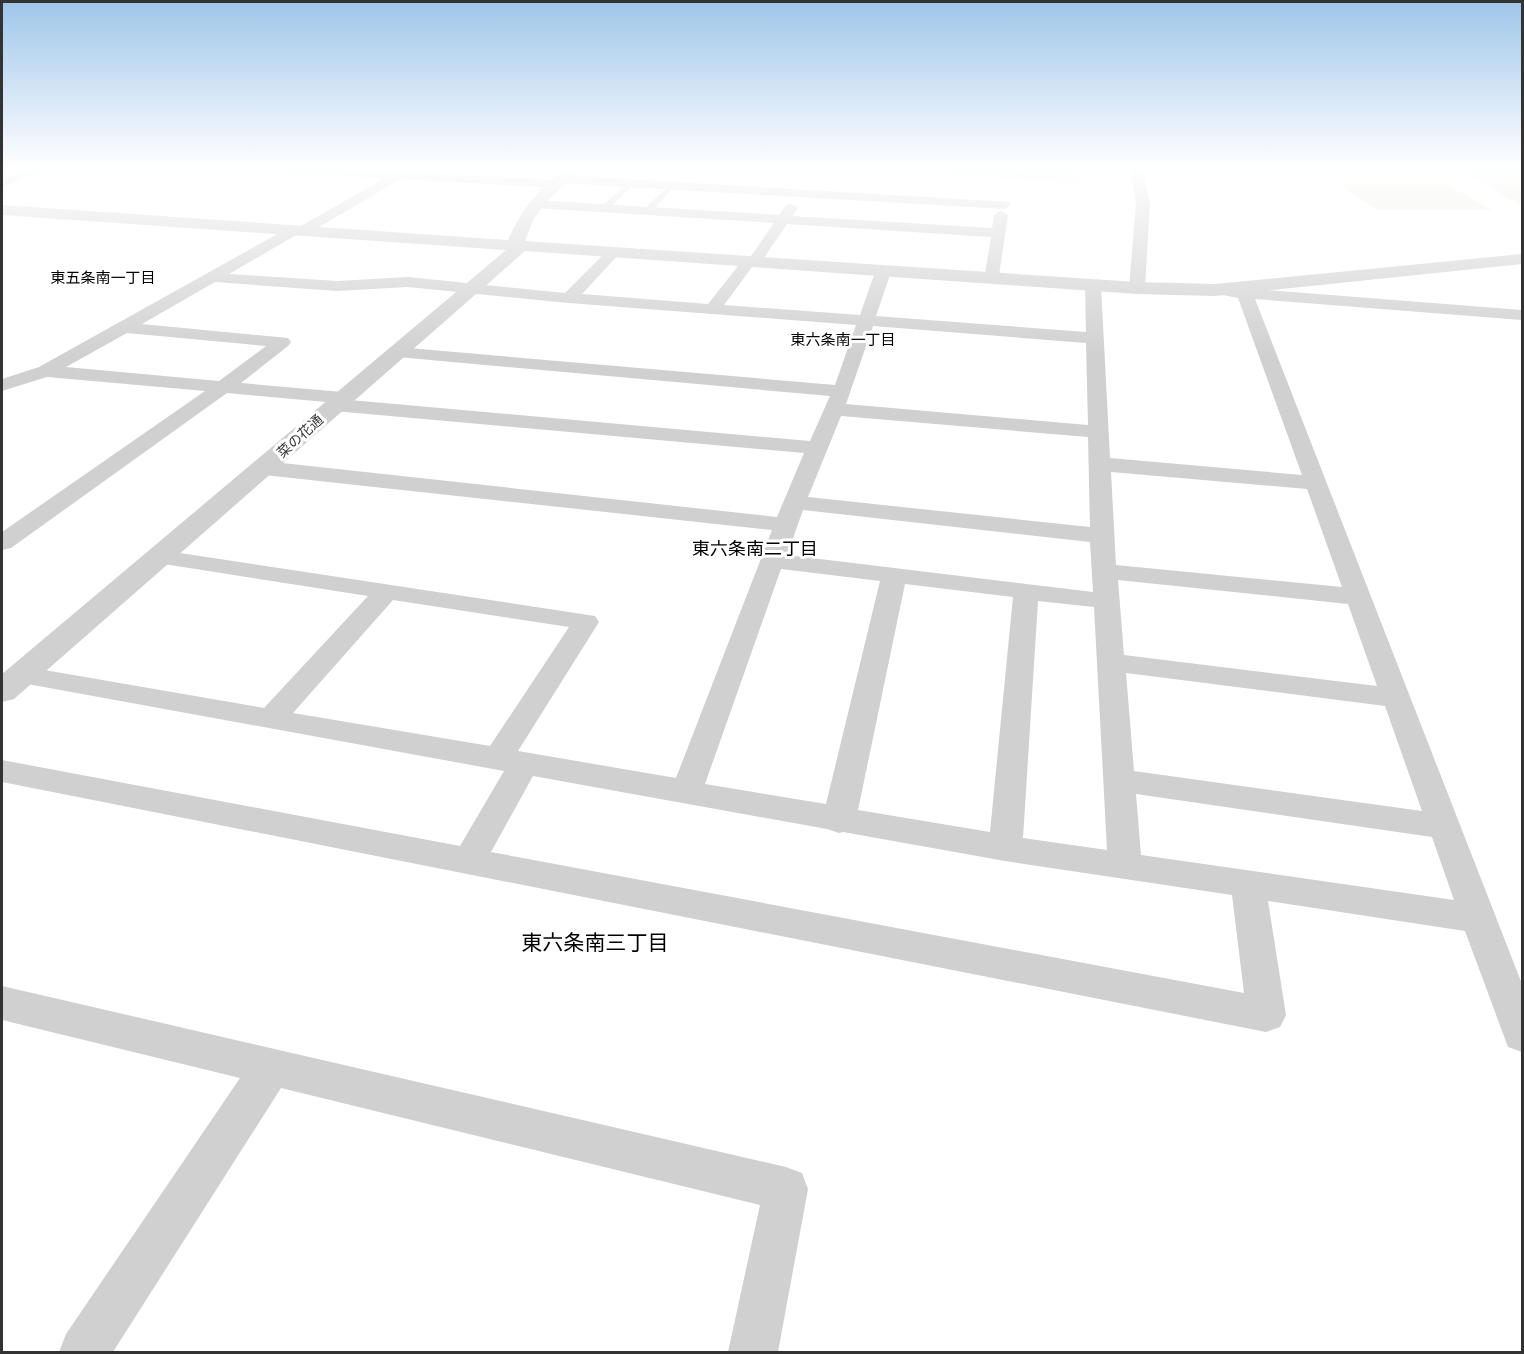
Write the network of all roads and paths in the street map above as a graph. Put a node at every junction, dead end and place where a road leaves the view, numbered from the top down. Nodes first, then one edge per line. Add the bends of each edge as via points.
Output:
1 (299, 230) edge
2 (302, 230) edge
3 (520, 230) edge
4 (775, 230) edge
5 (954, 230) edge
6 (1141, 230) edge
7 (997, 233) joint
8 (519, 246) junction
9 (613, 253) junction
10 (1522, 259) edge
11 (754, 262) junction
12 (882, 272) junction
13 (211, 277) junction
14 (992, 279) junction
15 (1093, 286) junction
16 (1137, 288) junction
17 (469, 290) junction
18 (1215, 290) junction
19 (1245, 294) junction
20 (569, 298) junction
21 (713, 308) junction
22 (1522, 315) edge
23 (866, 320) junction
24 (123, 327) junction
25 (1095, 338) junction
26 (397, 352) junction
27 (46, 371) junction
28 (2, 385) edge
29 (225, 386) junction
30 (838, 400) junction
31 (338, 401) junction
32 (1098, 432) junction
33 (817, 448) junction
34 (1099, 464) junction
35 (264, 468) junction
36 (1316, 483) junction
37 (790, 513) junction
38 (1102, 536) junction
39 (2, 543) edge
40 (160, 557) junction
41 (773, 561) junction
42 (1105, 571) junction
43 (894, 576) junction
44 (386, 592) junction
45 (1026, 592) junction
46 (1359, 597) junction
47 (1107, 602) junction
48 (1111, 662) junction
49 (11, 683) edge
50 (1397, 698) junction
51 (270, 719) junction
52 (510, 762) junction
53 (2, 771) edge
54 (1120, 780) junction
55 (686, 793) junction
56 (839, 821) junction
57 (1446, 828) junction
58 (1005, 848) junction
59 (469, 861) junction
60 (1125, 867) junction
61 (1248, 883) junction
62 (1478, 918) junction
63 (2, 1003) edge
64 (1522, 1034) edge
65 (271, 1067) junction
66 (84, 1353) edge
67 (753, 1353) edge

1 - 13 street
2 - 8 street
3 - 8 street via 516,240
4 - 11 street
5 - 7 street
6 - 16 street
7 - 14 street
8 - 9 street
8 - 17 street, 菜の花通
9 - 11 street
9 - 20 street
10 - 18 street
11 - 12 street
11 - 21 street via 747,264
12 - 14 street
12 - 23 street
13 - 17 street via 337,286 408,282
13 - 24 street
14 - 15 street
15 - 16 street
15 - 25 street
16 - 18 street
17 - 20 street
17 - 26 street, 菜の花通
18 - 19 street
19 - 22 street
19 - 36 street
20 - 21 street
21 - 23 street
23 - 25 street
23 - 30 street
24 - 27 street
24 - 29 street via 282,342
25 - 32 street
26 - 30 street
26 - 31 street, 菜の花通
27 - 28 street
27 - 29 street
29 - 31 street
29 - 39 street
30 - 32 street
30 - 33 street
31 - 33 street
31 - 35 street, 菜の花通
32 - 34 street
33 - 37 street
34 - 36 street
34 - 38 street
35 - 37 street
35 - 40 street, 菜の花通
36 - 46 street
37 - 38 street
37 - 41 street
38 - 42 street
40 - 44 street
40 - 49 street, 菜の花通
41 - 43 street
41 - 55 street
42 - 46 street
42 - 47 street
43 - 45 street
43 - 56 street
44 - 51 street
44 - 52 street via 586,622
45 - 47 street
45 - 58 street
46 - 50 street
47 - 48 street
48 - 50 street
48 - 54 street
49 - 51 street
50 - 57 street
51 - 52 street
52 - 55 street
52 - 59 street
53 - 59 street
54 - 57 street
54 - 60 street
55 - 56 street
56 - 58 street
57 - 62 street
58 - 60 street
59 - 61 street via 1266,1015
60 - 61 street
61 - 62 street
62 - 64 street
63 - 65 street
65 - 66 street
65 - 67 street via 786,1189

